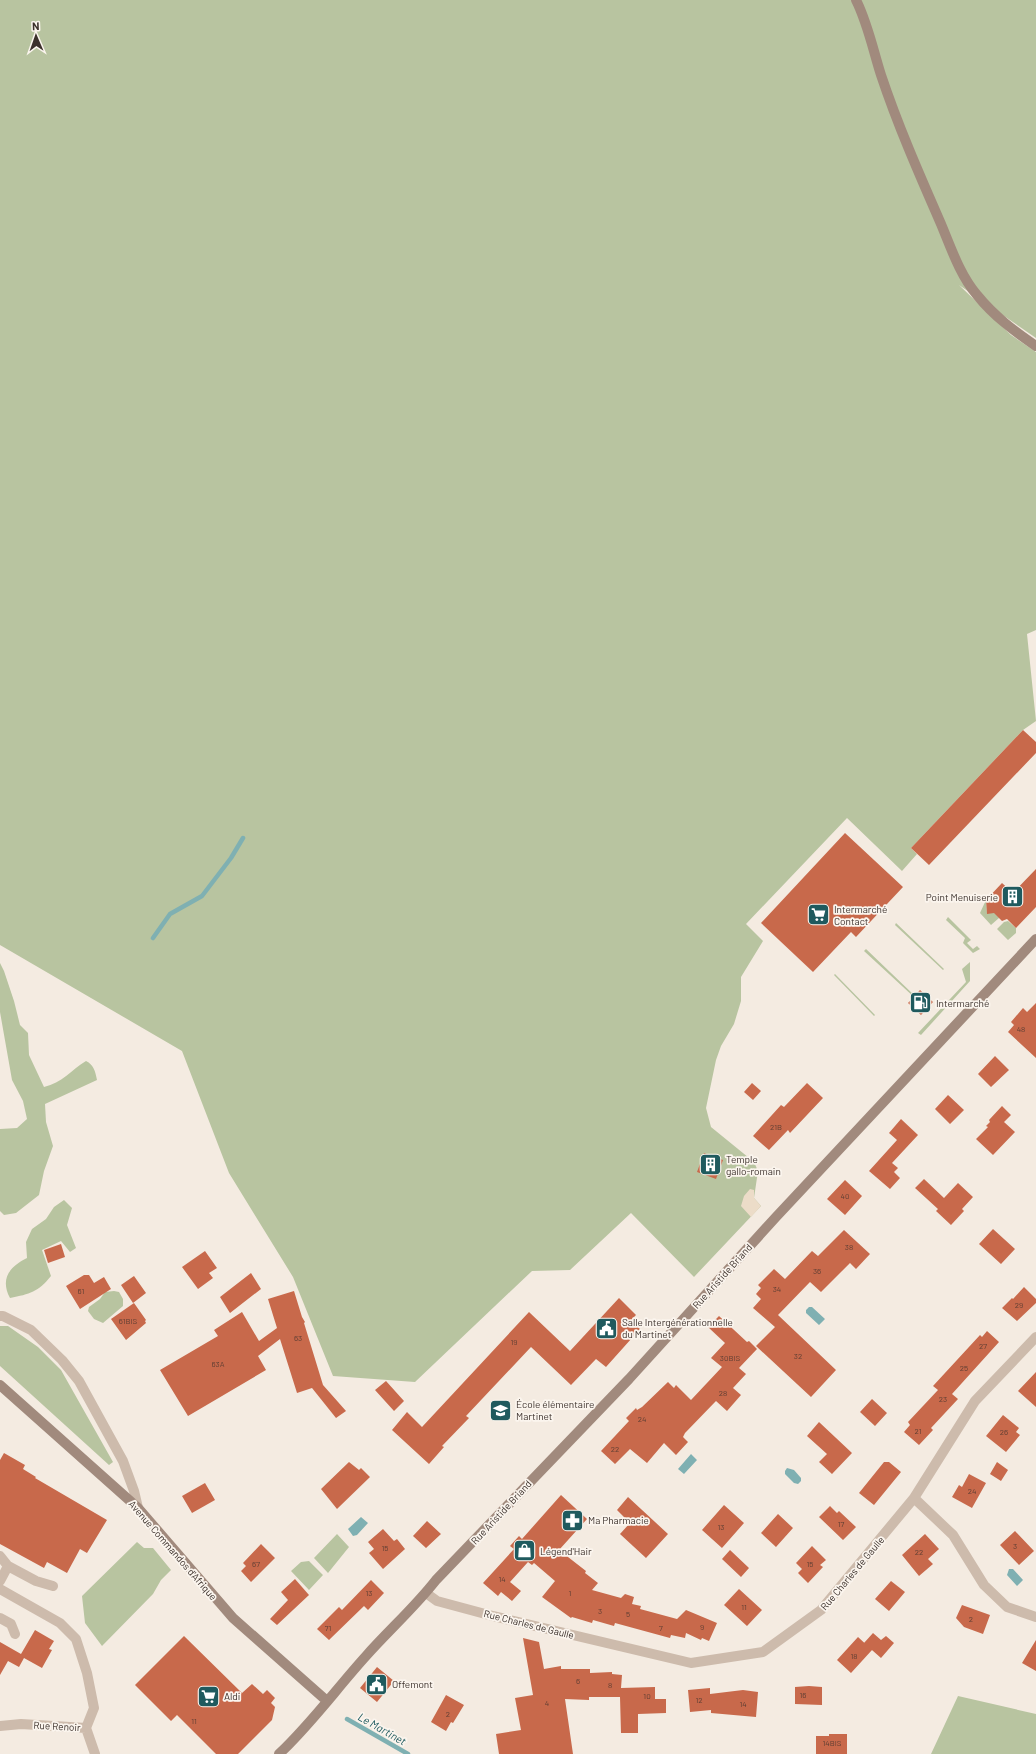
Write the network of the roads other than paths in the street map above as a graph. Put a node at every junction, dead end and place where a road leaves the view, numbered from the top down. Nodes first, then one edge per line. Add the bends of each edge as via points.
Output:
1 (856, 0) edge
2 (1036, 346) edge
3 (1036, 938) edge
4 (0, 1316) edge
5 (1036, 1337) edge
6 (0, 1385) edge
7 (914, 1498) junction
8 (138, 1508) junction
9 (0, 1556) edge
10 (8, 1566) junction
11 (0, 1582) edge
12 (53, 1586) dead end
13 (0, 1589) edge
14 (426, 1593) junction
15 (1036, 1617) edge
16 (0, 1618) edge
17 (15, 1634) dead end
18 (327, 1701) junction
19 (0, 1726) edge
20 (86, 1728) junction
21 (95, 1754) edge
22 (279, 1754) edge

1 - 2 street via 901,126 964,276 976,294 1007,327
3 - 14 street, Rue Aristide Briand
4 - 8 street via 31,1330 62,1360 79,1381 123,1461
5 - 7 street, Rue Charles de Gaulle via 975,1401
6 - 8 street, Avenue Commandos d'Afrique
7 - 14 street, Rue Charles de Gaulle via 821,1610 763,1652 691,1663 489,1615 437,1601
7 - 15 street via 953,1535 984,1586 1007,1607
8 - 18 street, Avenue Commandos d'Afrique via 233,1618
9 - 10 street
10 - 11 street
10 - 12 street via 36,1581
13 - 20 street via 60,1623 76,1639 87,1673 94,1708
14 - 18 street, Rue Aristide Briand
16 - 17 street via 12,1624
18 - 22 street, Rue Aristide Briand
19 - 20 street, Rue Renoir via 21,1724
20 - 21 street, Rue Renoir

